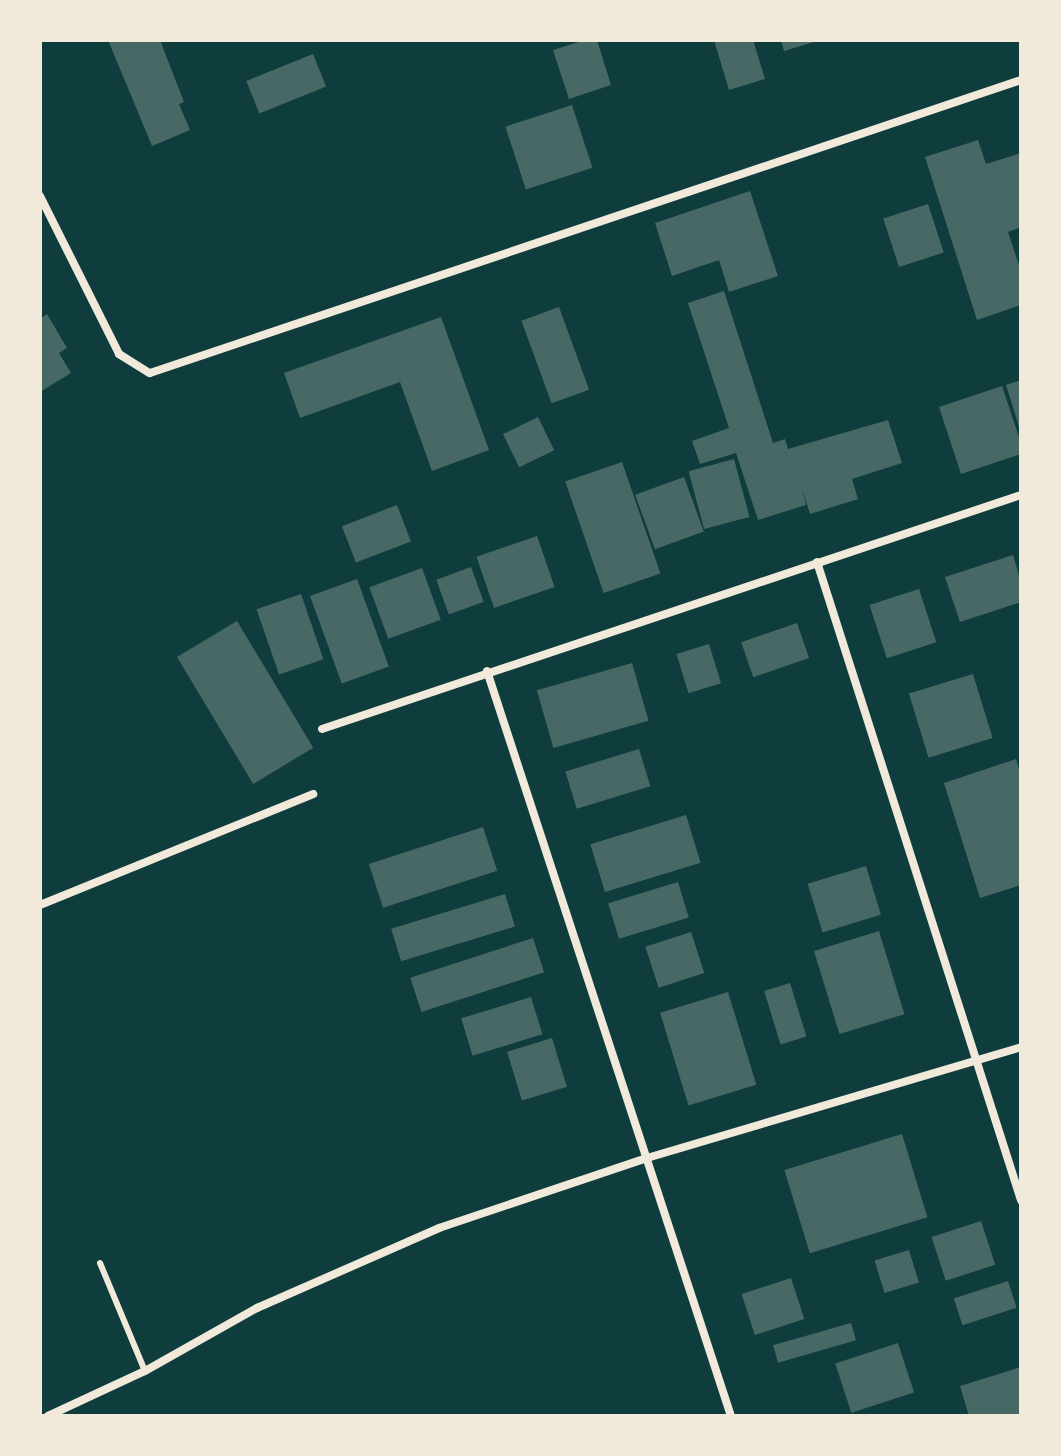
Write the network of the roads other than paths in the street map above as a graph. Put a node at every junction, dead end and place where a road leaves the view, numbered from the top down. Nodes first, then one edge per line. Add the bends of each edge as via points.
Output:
1 (1021, 80) edge
2 (40, 196) edge
3 (1021, 495) edge
4 (817, 562) junction
5 (487, 671) junction
6 (322, 729) dead end
7 (313, 794) dead end
8 (40, 905) edge
9 (1021, 1047) edge
10 (979, 1062) junction
11 (647, 1158) junction
12 (1021, 1200) edge
13 (100, 1263) dead end
14 (145, 1371) junction
15 (48, 1416) edge
16 (731, 1416) edge

1 - 2 street via 150,373 119,354
3 - 4 street
4 - 5 street
4 - 10 street
5 - 6 street
5 - 11 street
7 - 8 street
9 - 10 street
10 - 11 street
10 - 12 street
11 - 14 street via 439,1228 257,1308
11 - 16 street
13 - 14 lane
14 - 15 street

